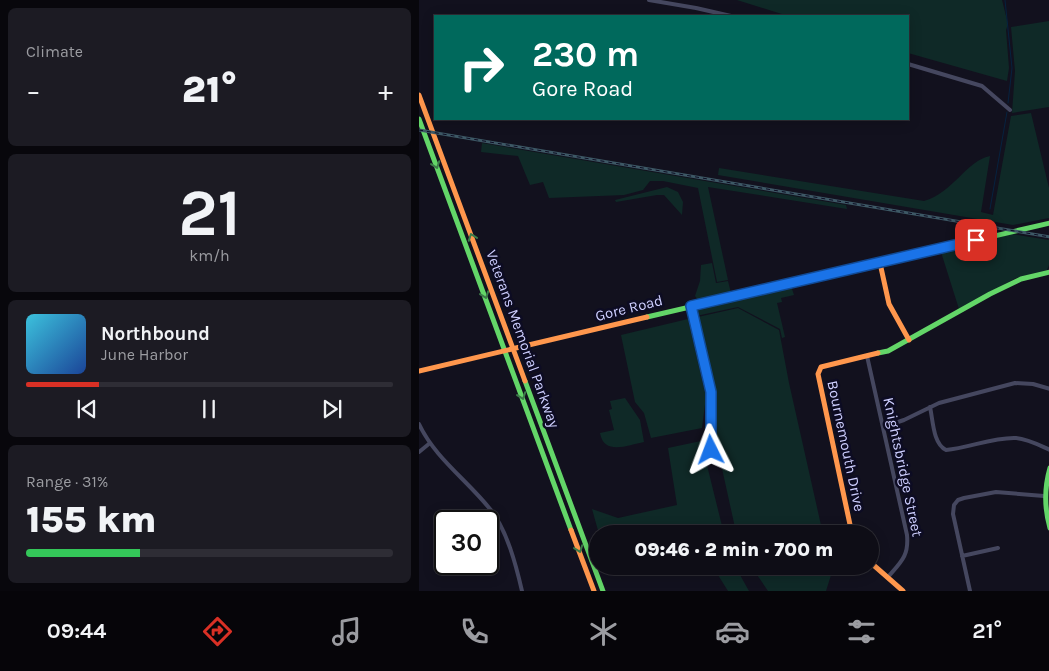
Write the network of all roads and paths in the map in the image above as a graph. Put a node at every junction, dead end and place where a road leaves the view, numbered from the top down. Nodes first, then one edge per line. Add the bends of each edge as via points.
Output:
1 (649, 0) edge
2 (727, 15) edge
3 (909, 64) edge
4 (419, 95) edge
5 (1010, 110) dead end
6 (419, 119) edge
7 (1049, 223) edge
8 (880, 263) junction
9 (1049, 272) edge
10 (691, 306) junction
11 (909, 340) junction
12 (513, 349) junction
13 (505, 351) junction
14 (867, 356) junction
15 (419, 370) edge
16 (1049, 389) edge
17 (930, 407) junction
18 (419, 424) edge
19 (883, 427) junction
20 (430, 443) junction
21 (711, 450) dead end
22 (1049, 450) edge
23 (419, 452) edge
24 (1049, 468) edge
25 (1045, 496) junction
26 (850, 525) edge
27 (1049, 528) edge
28 (998, 548) dead end
29 (963, 556) junction
30 (879, 570) edge
31 (888, 577) junction
32 (522, 591) edge
33 (594, 591) edge
34 (603, 591) edge
35 (903, 591) edge
36 (970, 591) edge

1 - 2 street
3 - 5 street via 982,86
12 -> 4 main road, Veterans Memorial Parkway
6 -> 13 main road, Veterans Memorial Parkway
7 - 8 main road, Gore Road
8 - 10 main road, Gore Road
8 - 11 main road via 889,304
9 - 11 main road, Bournemouth Drive via 1021,279 990,294
10 - 12 main road, Gore Road
10 - 21 street via 711,392
11 - 14 main road, Bournemouth Drive via 888,351
12 - 13 main road, Gore Road
12 - 34 main road, Veterans Memorial Parkway
13 - 15 main road, Gore Road
13 -> 33 main road, Veterans Memorial Parkway
14 - 19 street, Knightsbridge Street
14 - 26 main road, Bournemouth Drive via 821,366 818,374
16 - 17 street via 1015,383
17 - 19 street
17 - 22 street via 937,443 946,450 1017,438
18 - 20 street
19 - 31 street, Knightsbridge Street via 908,548
20 - 23 street
20 - 32 street via 491,510 506,538
24 - 25 main road
25 - 27 main road
25 - 29 street via 996,492 958,500 953,514
28 - 29 street
29 - 36 street
30 - 31 main road
31 - 35 main road

